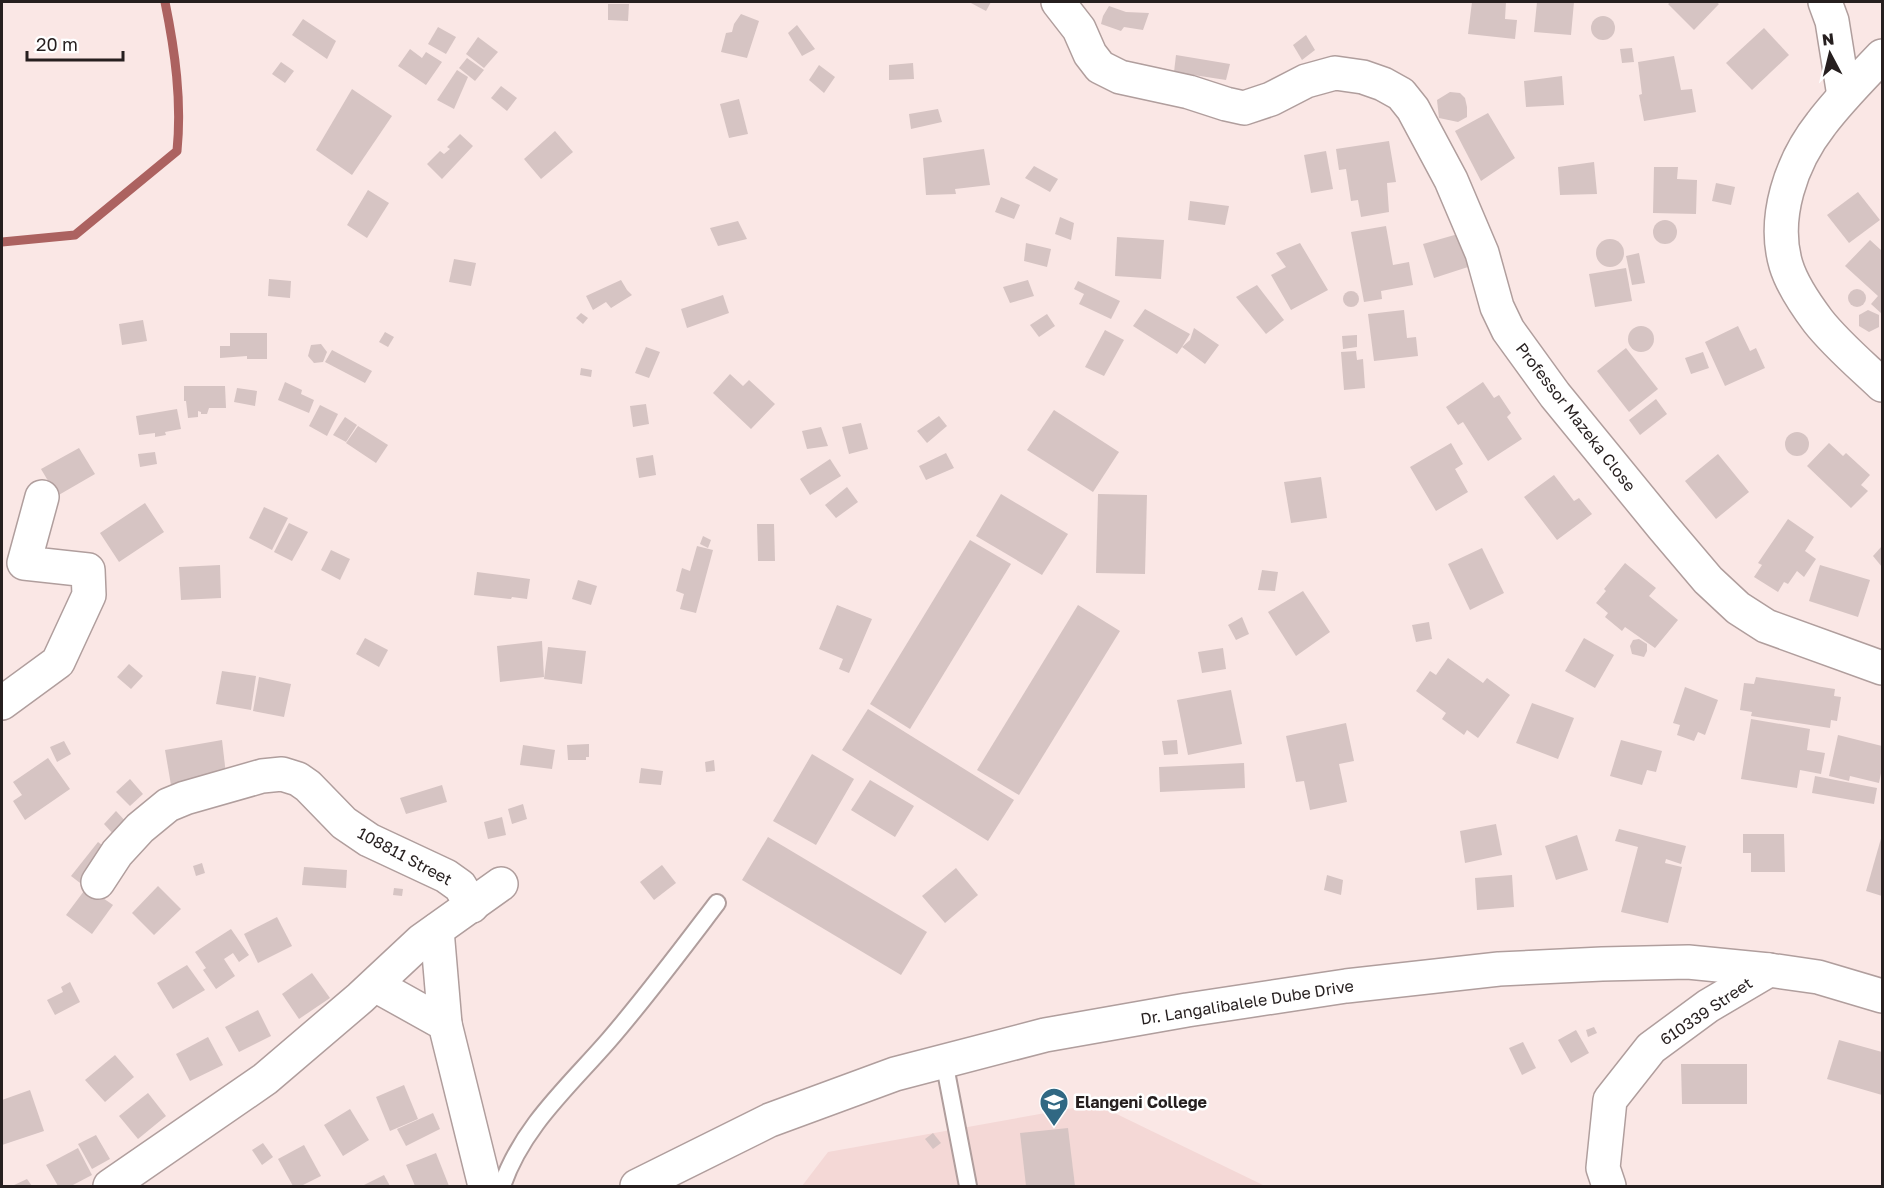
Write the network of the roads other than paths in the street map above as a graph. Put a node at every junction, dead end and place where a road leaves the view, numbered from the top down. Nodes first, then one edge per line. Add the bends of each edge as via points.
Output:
1 (1058, 2) edge
2 (1825, 2) edge
3 (1882, 56) edge
4 (1845, 96) junction
5 (1882, 385) edge
6 (42, 497) dead end
7 (1882, 668) edge
8 (2, 703) edge
9 (98, 882) dead end
10 (501, 884) dead end
11 (717, 903) dead end
12 (472, 906) junction
13 (437, 930) junction
14 (1769, 970) junction
15 (375, 985) junction
16 (1882, 996) edge
17 (445, 1024) junction
18 (944, 1061) junction
19 (110, 1186) edge
20 (485, 1186) edge
21 (502, 1186) edge
22 (637, 1186) edge
23 (968, 1186) edge
24 (1609, 1186) edge

1 - 7 street, Professor Mazeka Close via 1100,67 1120,76 1244,108 1335,73 1363,77 1401,94 1413,109 1459,197 1508,330 1555,395 1708,580 1738,608 1766,626
2 - 4 street
3 - 4 street
4 - 5 street via 1820,125 1799,159 1787,192 1780,233 1786,266 1819,322
6 - 8 street via 24,563 88,570 89,595 58,662
9 - 12 street, 108811 Street via 117,853 168,805 262,776 282,774 308,786 344,823 369,840 446,876 460,886
10 - 12 street
11 - 21 lane via 609,1040 531,1129
12 - 13 street
13 - 15 street
13 - 17 street
14 - 16 street, Dr. Langalibalele Dube Drive via 1818,977
14 - 18 street, Dr. Langalibalele Dube Drive via 1688,962 1499,969 1346,986 1187,1010 1045,1035
14 - 24 street, 610339 Street via 1708,1006 1651,1048 1610,1100 1603,1168
15 - 17 street
15 - 19 street via 265,1079
17 - 20 street
18 - 22 street, Dr. Langalibalele Dube Drive via 895,1074 770,1120
18 - 23 lane

